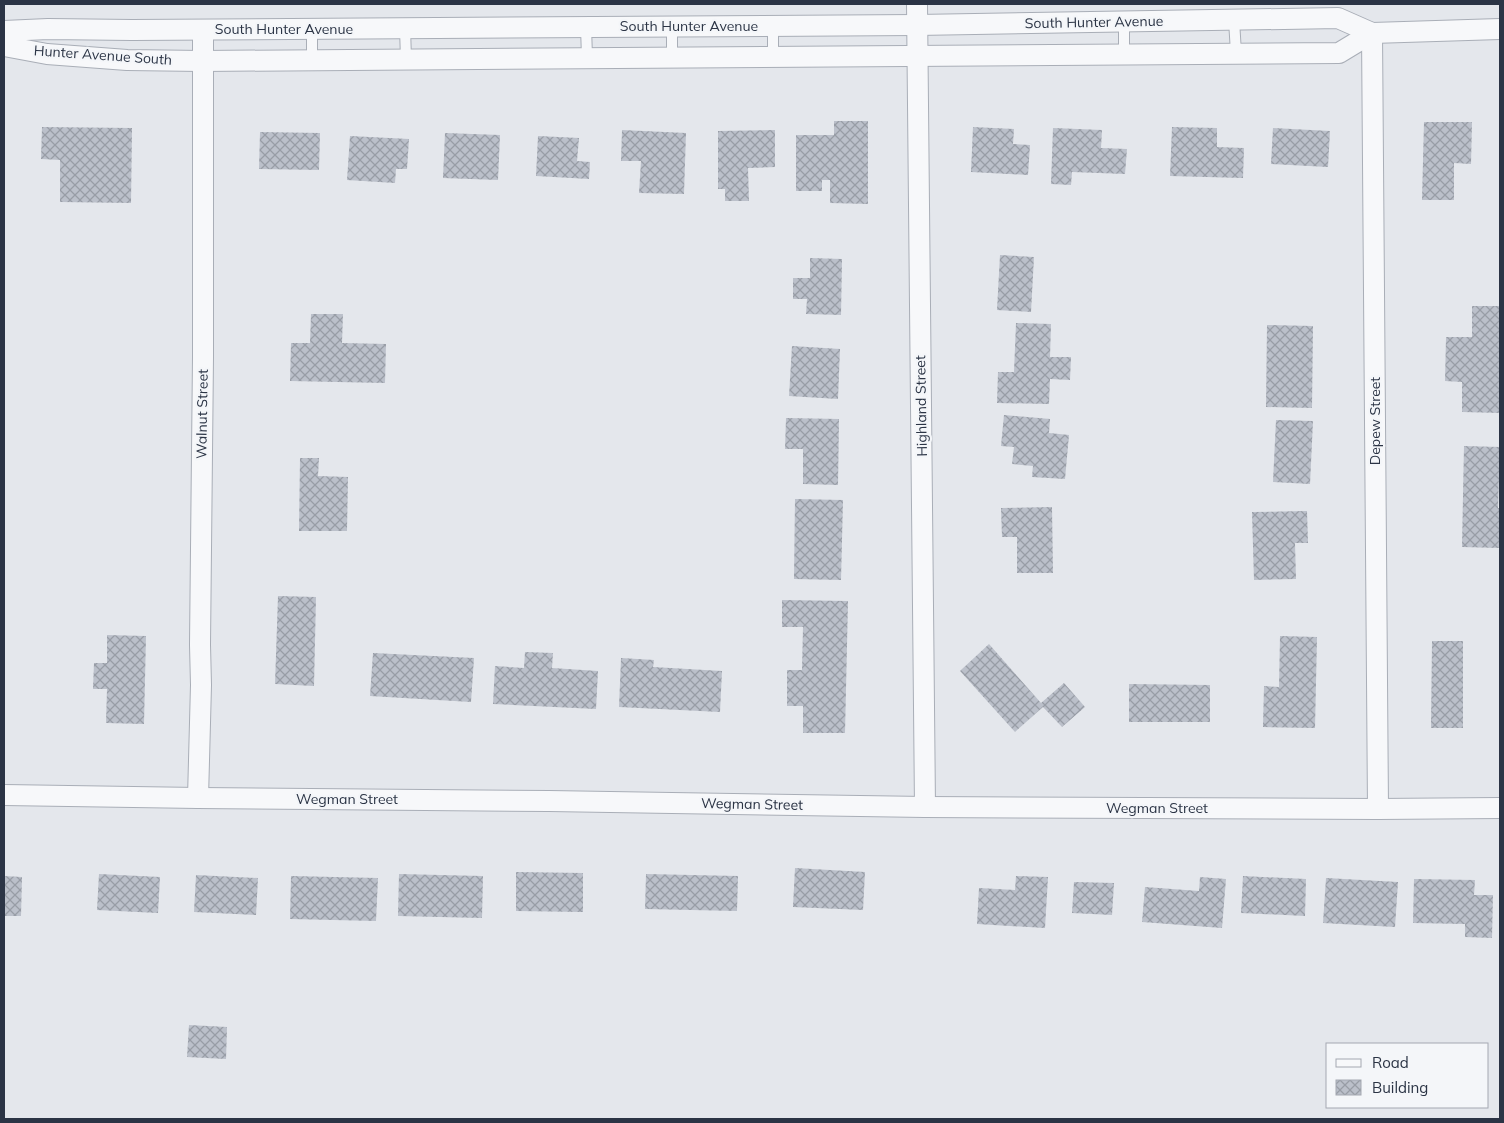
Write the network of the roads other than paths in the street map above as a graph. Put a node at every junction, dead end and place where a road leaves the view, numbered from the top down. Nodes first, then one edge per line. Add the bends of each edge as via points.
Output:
1 (917, 4) edge
2 (1234, 20) junction
3 (1124, 22) junction
4 (672, 26) junction
5 (773, 26) junction
6 (917, 26) junction
7 (586, 27) junction
8 (406, 28) junction
9 (312, 29) junction
10 (1500, 29) edge
11 (202, 30) junction
12 (4, 31) edge
13 (1372, 33) junction
14 (4, 46) edge
15 (1236, 53) junction
16 (1124, 54) junction
17 (773, 56) junction
18 (917, 56) junction
19 (587, 57) junction
20 (672, 57) junction
21 (406, 59) junction
22 (312, 60) junction
23 (202, 61) junction
24 (4, 795) edge
25 (198, 798) junction
26 (924, 807) junction
27 (1500, 808) edge
28 (1378, 809) junction

1 - 6 street, Highland Street
2 - 3 street, South Hunter Avenue
2 - 13 street, South Hunter Avenue via 1338,18
2 - 15 lane
3 - 6 street, South Hunter Avenue
3 - 16 lane
4 - 5 street, South Hunter Avenue
4 - 7 street, South Hunter Avenue
4 - 20 lane
5 - 6 street, South Hunter Avenue
5 - 17 lane
6 - 18 street, Highland Street
7 - 8 street, South Hunter Avenue
7 - 19 lane
8 - 9 street, South Hunter Avenue
8 - 21 lane
9 - 11 street, South Hunter Avenue
9 - 22 lane
10 - 13 street, South Hunter Avenue
11 - 12 street, South Hunter Avenue
11 - 23 street, Walnut Street
13 - 15 street, South Hunter Avenue via 1339,53
13 - 28 street, Depew Street
14 - 23 street, Hunter Avenue South via 47,54
15 - 16 street, South Hunter Avenue
16 - 18 street, South Hunter Avenue
17 - 18 street, South Hunter Avenue
17 - 20 street, South Hunter Avenue
18 - 26 street, Highland Street
19 - 20 street, South Hunter Avenue
19 - 21 street, South Hunter Avenue
21 - 22 street, South Hunter Avenue
22 - 23 street, South Hunter Avenue
23 - 25 street, Walnut Street via 203,357
24 - 25 street, Wegman Street
25 - 26 street, Wegman Street
26 - 28 street, Wegman Street
27 - 28 street, Wegman Street

